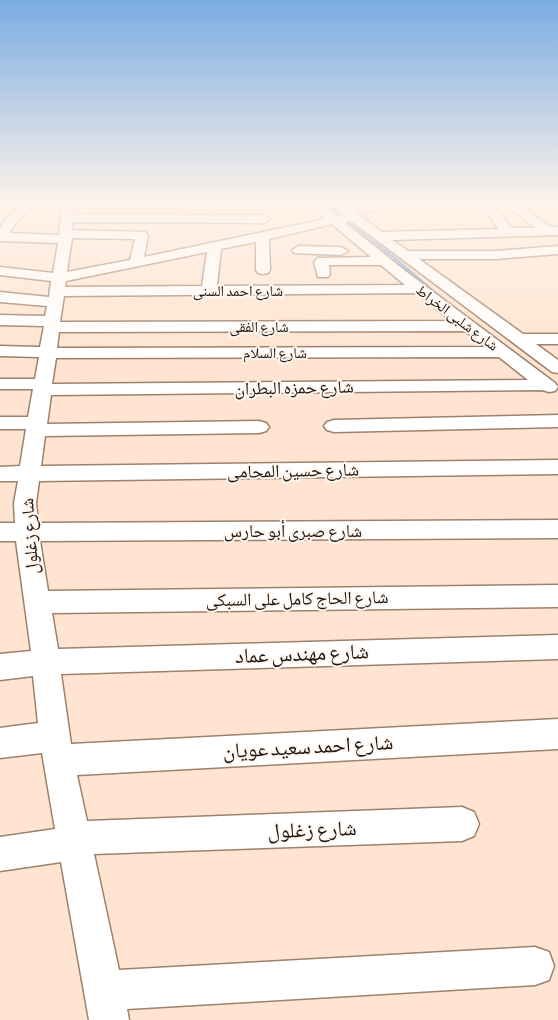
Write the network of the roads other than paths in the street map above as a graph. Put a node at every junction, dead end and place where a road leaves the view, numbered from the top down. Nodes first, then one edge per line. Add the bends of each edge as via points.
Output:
1 (62, 252) edge
2 (138, 252) edge
3 (187, 252) edge
4 (214, 252) edge
5 (262, 252) edge
6 (373, 252) edge
7 (401, 252) edge
8 (528, 252) edge
9 (405, 255) junction
10 (165, 256) junction
11 (384, 261) junction
12 (136, 262) junction
13 (263, 270) dead end
14 (0, 271) edge
15 (323, 274) dead end
16 (419, 289) junction
17 (353, 290) junction
18 (209, 291) junction
19 (161, 292) junction
20 (0, 298) edge
21 (453, 315) junction
22 (53, 318) junction
23 (0, 320) edge
24 (360, 322) junction
25 (467, 326) junction
26 (518, 339) junction
27 (558, 339) edge
28 (0, 351) edge
29 (502, 352) junction
30 (558, 368) edge
31 (0, 384) edge
32 (42, 387) junction
33 (552, 389) edge
34 (558, 421) edge
35 (0, 423) edge
36 (36, 426) junction
37 (334, 426) dead end
38 (259, 427) dead end
39 (558, 467) edge
40 (0, 474) edge
41 (28, 474) junction
42 (558, 529) edge
43 (0, 532) edge
44 (27, 533) junction
45 (558, 596) edge
46 (37, 602) junction
47 (558, 647) edge
48 (46, 662) junction
49 (0, 667) edge
50 (558, 734) edge
51 (0, 743) edge
52 (56, 748) junction
53 (462, 824) dead end
54 (73, 841) junction
55 (0, 854) edge
56 (535, 966) dead end
57 (106, 1005) edge

1 - 22 street, شارع زغلول
2 - 12 street
3 - 10 street
4 - 18 street
5 - 13 street
6 - 11 street, شارع شلبى الخراط
7 - 9 street, شارع شلبى الخراط
8 - 9 street via 505,255
9 - 26 street, شارع شلبى الخراط
10 - 12 street
10 - 19 street
11 - 15 street via 323,261
11 - 16 street, شارع شلبى الخراط
12 - 22 street
14 - 22 street
16 - 17 street, شارع احمد السنى
16 - 21 street, شارع شلبى الخراط
17 - 18 street, شارع احمد السنى
17 - 24 street
18 - 19 street, شارع احمد السنى
19 - 22 street, شارع احمد السنى
20 - 22 street
21 - 24 street
21 - 25 street, شارع شلبى الخراط
22 - 23 street
22 - 24 street, شارع الفقى
22 - 28 street
22 - 29 street, شارع السلام
22 - 32 street, شارع زغلول
24 - 25 street, شارع الفقى
25 - 29 street, شارع شلبى الخراط
26 - 27 street
26 - 30 street, شارع شلبى الخراط
29 - 33 street, شارع شلبى الخراط
31 - 32 street, شارع حمزه البطران
32 - 33 street, شارع حمزه البطران
32 - 36 street, شارع زغلول
34 - 37 street
35 - 36 street
36 - 38 street
36 - 41 street, شارع زغلول
39 - 41 street, شارع حسين المحامى
40 - 41 street, شارع حسين المحامى
41 - 44 street, شارع زغلول via 25,503
42 - 44 street, شارع صبرى أبو حارس
43 - 44 street, شارع صبرى أبو حارس
44 - 46 street, شارع زغلول
45 - 46 street, شارع الحاج كامل على السبكى
46 - 48 street, شارع زغلول
47 - 48 street, شارع مهندس عماد
48 - 49 street, شارع مهندس عماد
48 - 52 street, شارع زغلول
50 - 52 street, شارع احمد سعيد عويان
51 - 52 street, شارع احمد سعيد عويان
52 - 54 street, شارع زغلول
53 - 54 street, شارع زغلول
54 - 55 street
54 - 57 street, شارع زغلول
56 - 57 street

